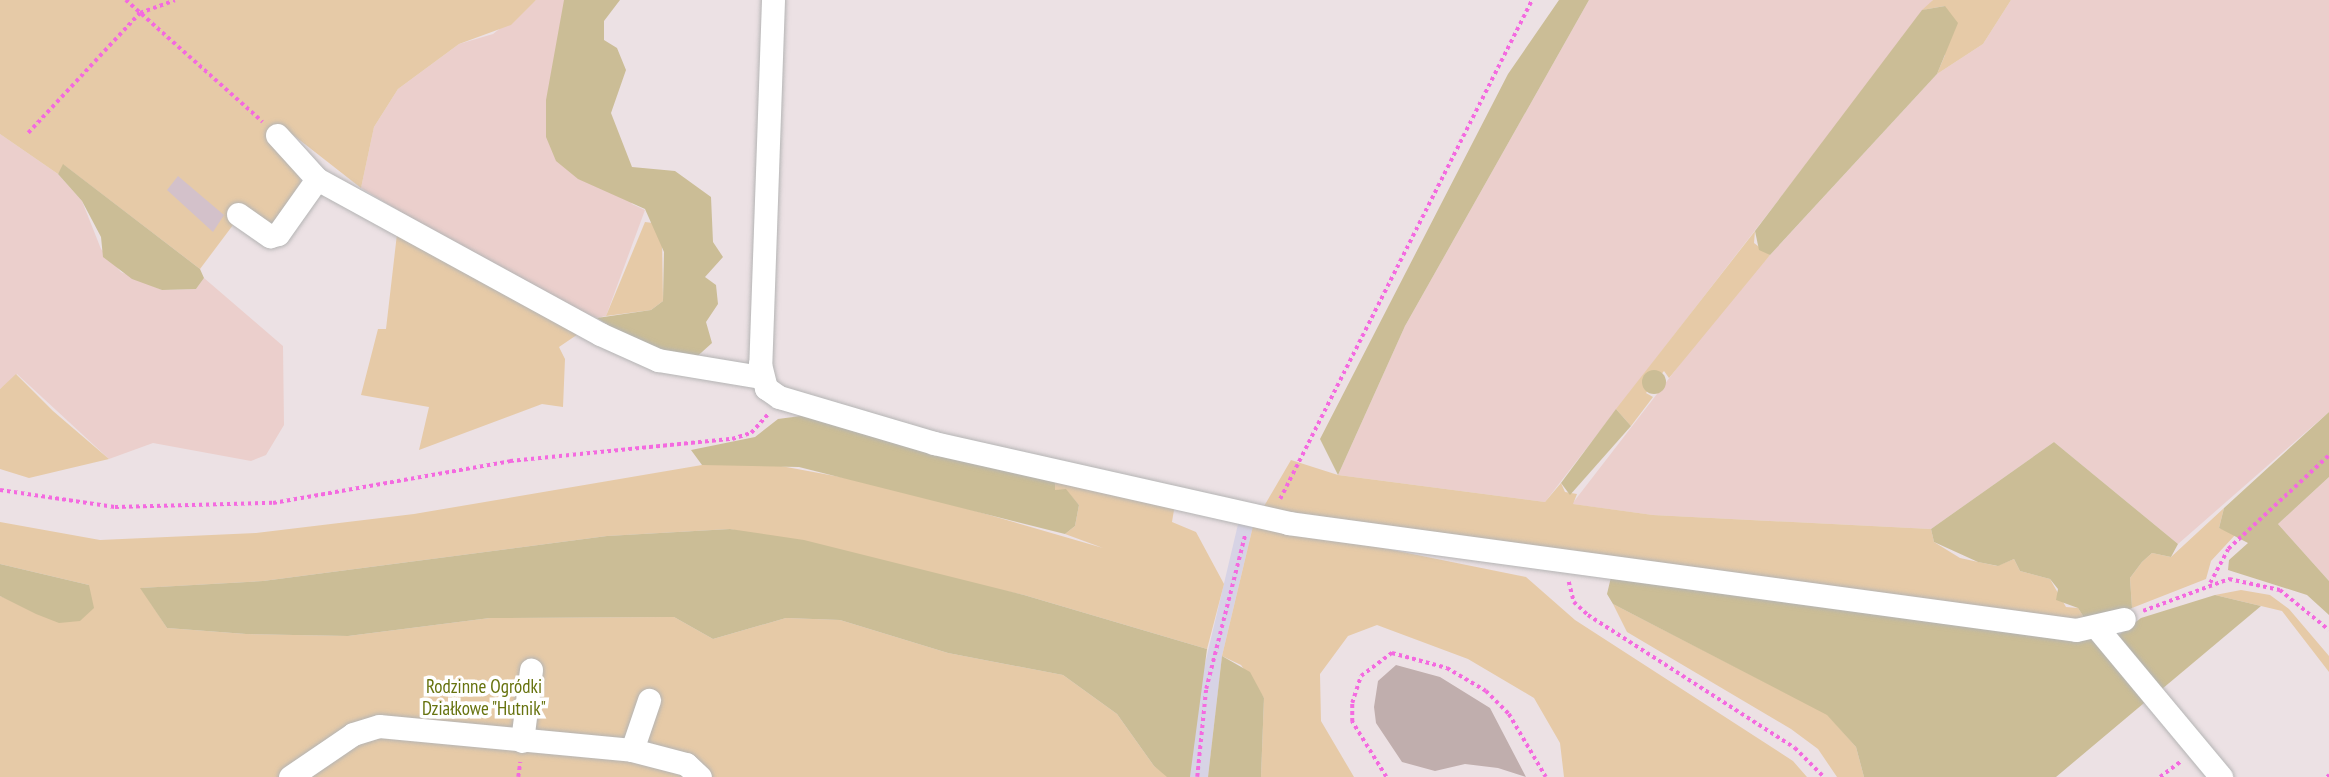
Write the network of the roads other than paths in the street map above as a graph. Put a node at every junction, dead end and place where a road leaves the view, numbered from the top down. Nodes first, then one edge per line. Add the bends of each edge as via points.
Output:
1 (773, 0) edge
2 (277, 135) road end
3 (317, 179) junction
4 (238, 214) dead end
5 (761, 377) junction
6 (2124, 619) road end
7 (2098, 628) junction
8 (531, 670) dead end
9 (649, 700) dead end
10 (522, 741) junction
11 (632, 750) junction
12 (289, 777) edge
13 (701, 777) edge
14 (2221, 777) edge

1 - 5 lane
2 - 3 lane
3 - 4 lane via 278,234 270,236
3 - 5 lane via 638,353
5 - 7 lane via 779,397 887,431 1260,517 2076,630
6 - 7 lane
7 - 14 lane
8 - 10 lane
9 - 11 lane
10 - 11 lane
10 - 12 lane via 379,726 353,734
11 - 13 lane via 686,764

